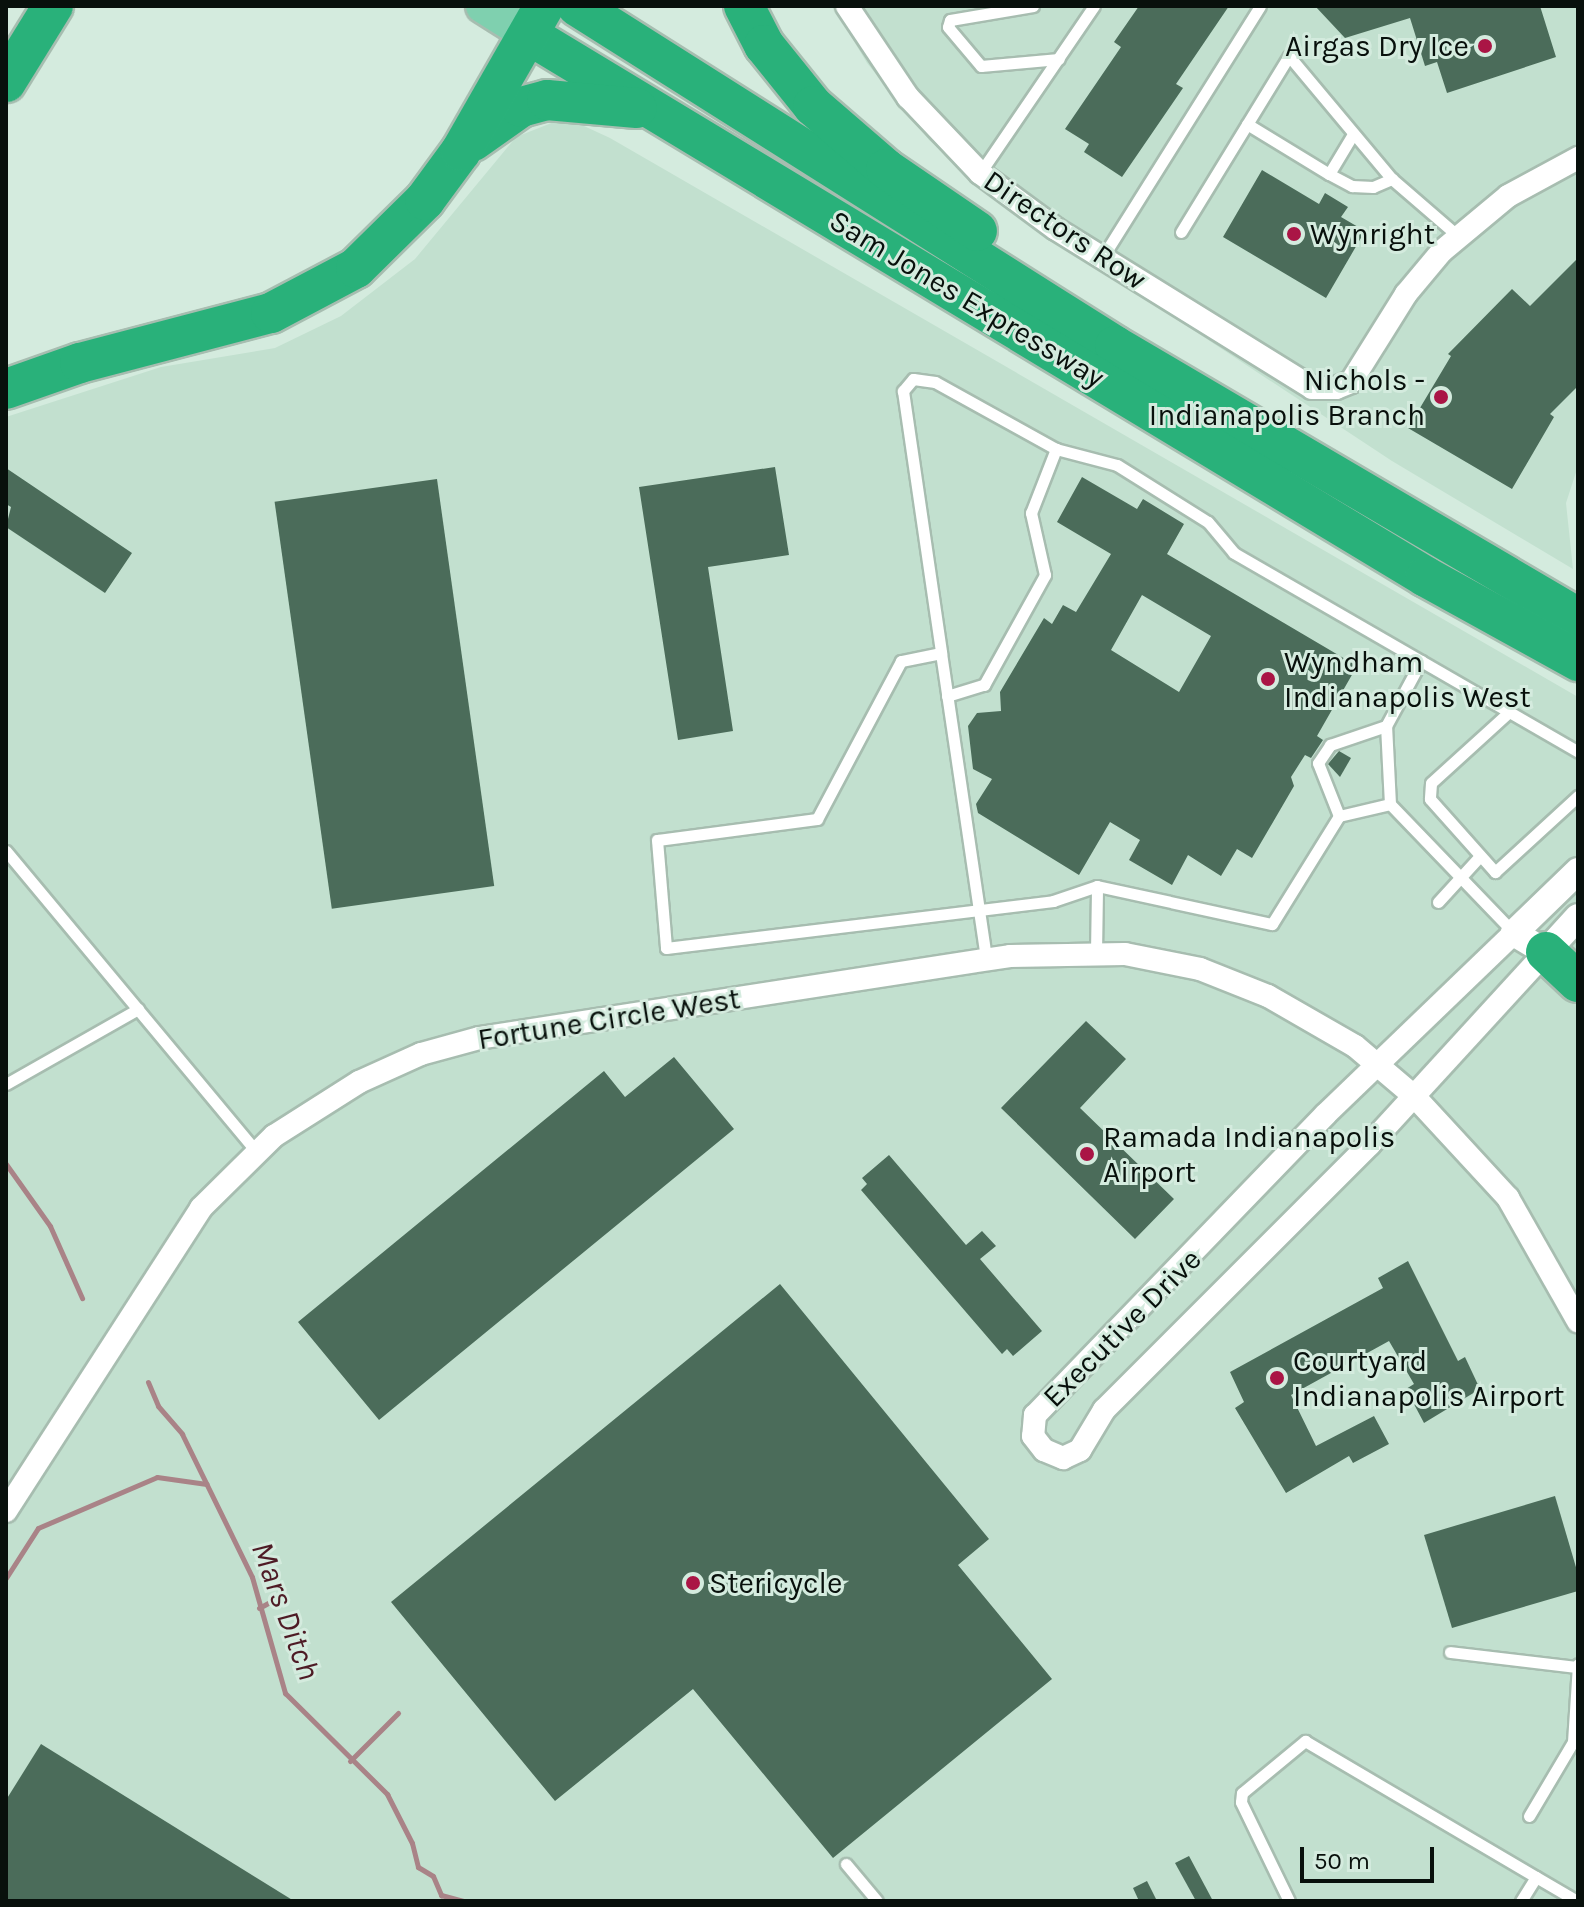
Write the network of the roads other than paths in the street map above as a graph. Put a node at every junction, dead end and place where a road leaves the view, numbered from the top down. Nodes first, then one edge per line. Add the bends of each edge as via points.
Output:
1 (53, 6) edge
2 (483, 6) edge
3 (577, 6) edge
4 (744, 6) edge
5 (847, 6) edge
6 (1033, 6) edge
7 (1094, 6) edge
8 (1260, 6) edge
9 (537, 20) edge
10 (1059, 59) junction
11 (6, 82) edge
12 (658, 112) junction
13 (1247, 124) junction
14 (1353, 134) junction
15 (461, 151) junction
16 (1578, 158) edge
17 (980, 173) junction
18 (1329, 174) junction
19 (1392, 179) junction
20 (1181, 232) dead end
21 (1458, 236) junction
22 (1102, 258) junction
23 (6, 389) edge
24 (1056, 449) junction
25 (1336, 479) junction
26 (1578, 618) edge
27 (941, 653) junction
28 (1421, 661) junction
29 (1578, 661) edge
30 (947, 696) junction
31 (1509, 712) junction
32 (1386, 726) junction
33 (1578, 752) edge
34 (1578, 796) edge
35 (1390, 804) junction
36 (1339, 816) junction
37 (6, 851) edge
38 (1480, 856) junction
39 (15, 861) junction
40 (1578, 871) edge
41 (6, 874) edge
42 (1460, 877) junction
43 (1097, 886) junction
44 (1438, 902) dead end
45 (978, 907) junction
46 (1578, 917) edge
47 (1530, 942) junction
48 (1096, 953) junction
49 (986, 959) junction
50 (1578, 982) edge
51 (138, 1009) junction
52 (1387, 1071) junction
53 (6, 1084) edge
54 (1414, 1096) junction
55 (256, 1151) junction
56 (1578, 1321) edge
57 (6, 1511) edge
58 (1450, 1652) dead end
59 (1577, 1666) edge
60 (1529, 1816) dead end
61 (846, 1864) dead end
62 (1536, 1877) junction
63 (877, 1901) edge
64 (1289, 1901) edge
65 (1521, 1901) edge
66 (1577, 1901) edge

1 - 11 highway
2 - 9 main road, Sam Jones Expressway
3 - 25 highway, Sam Jones Expressway via 887,205
4 - 25 highway via 791,81 886,169
5 - 17 street, Directors Row via 913,103
6 - 10 lane via 950,20 948,27 981,66
7 - 10 lane
8 - 22 lane
9 - 12 highway, Sam Jones Expressway
9 - 15 highway
10 - 17 lane
12 - 15 highway via 591,100 547,100 499,120
12 - 29 highway, Sam Jones Expressway via 1426,577
13 - 14 lane via 1289,56
13 - 18 lane
13 - 20 lane
14 - 18 lane
14 - 19 lane
15 - 23 highway via 392,237 356,268 300,301
16 - 21 street via 1508,196
17 - 22 street, Directors Row
18 - 19 lane via 1352,186 1373,187
19 - 21 lane
21 - 22 street, Directors Row via 1406,294 1362,373 1336,388 1301,382
24 - 27 lane via 935,382 913,379 903,391
24 - 28 lane via 1117,465 1208,522 1234,553
24 - 30 lane via 1031,513 1045,575 984,685
25 - 26 highway, Sam Jones Expressway
27 - 30 lane
27 - 45 lane via 901,661 817,819 657,840 666,948
28 - 31 lane
28 - 32 lane
30 - 45 lane
31 - 33 lane
31 - 38 lane via 1431,783 1430,799
32 - 35 lane
32 - 36 lane via 1330,745 1318,763
34 - 38 lane via 1495,872
35 - 36 lane
35 - 42 lane
36 - 43 lane via 1272,924
37 - 39 lane
38 - 42 lane
39 - 41 lane
39 - 51 lane
40 - 47 street, Executive Drive
42 - 44 lane
42 - 47 lane
43 - 45 lane via 1053,901
43 - 48 lane
45 - 49 lane
46 - 47 street, Executive Drive
47 - 50 highway
47 - 52 street, Executive Drive
47 - 54 street, Executive Drive
48 - 49 street, Fortune Circle West
48 - 52 street, Fortune Circle West via 1150,958 1223,977 1285,1005
49 - 55 street, Fortune Circle West via 450,1045 359,1082
51 - 53 lane
51 - 55 lane
52 - 54 street, Fortune Circle West
52 - 54 street, Executive Drive via 1035,1415 1033,1436 1044,1450 1063,1458 1080,1450 1104,1410
54 - 56 street, Fortune Circle West via 1508,1198
55 - 57 street, Fortune Circle West via 187,1225
58 - 59 lane
59 - 60 lane via 1573,1742
61 - 63 lane
62 - 64 lane via 1305,1741 1242,1793 1241,1802
62 - 65 lane
62 - 66 lane

